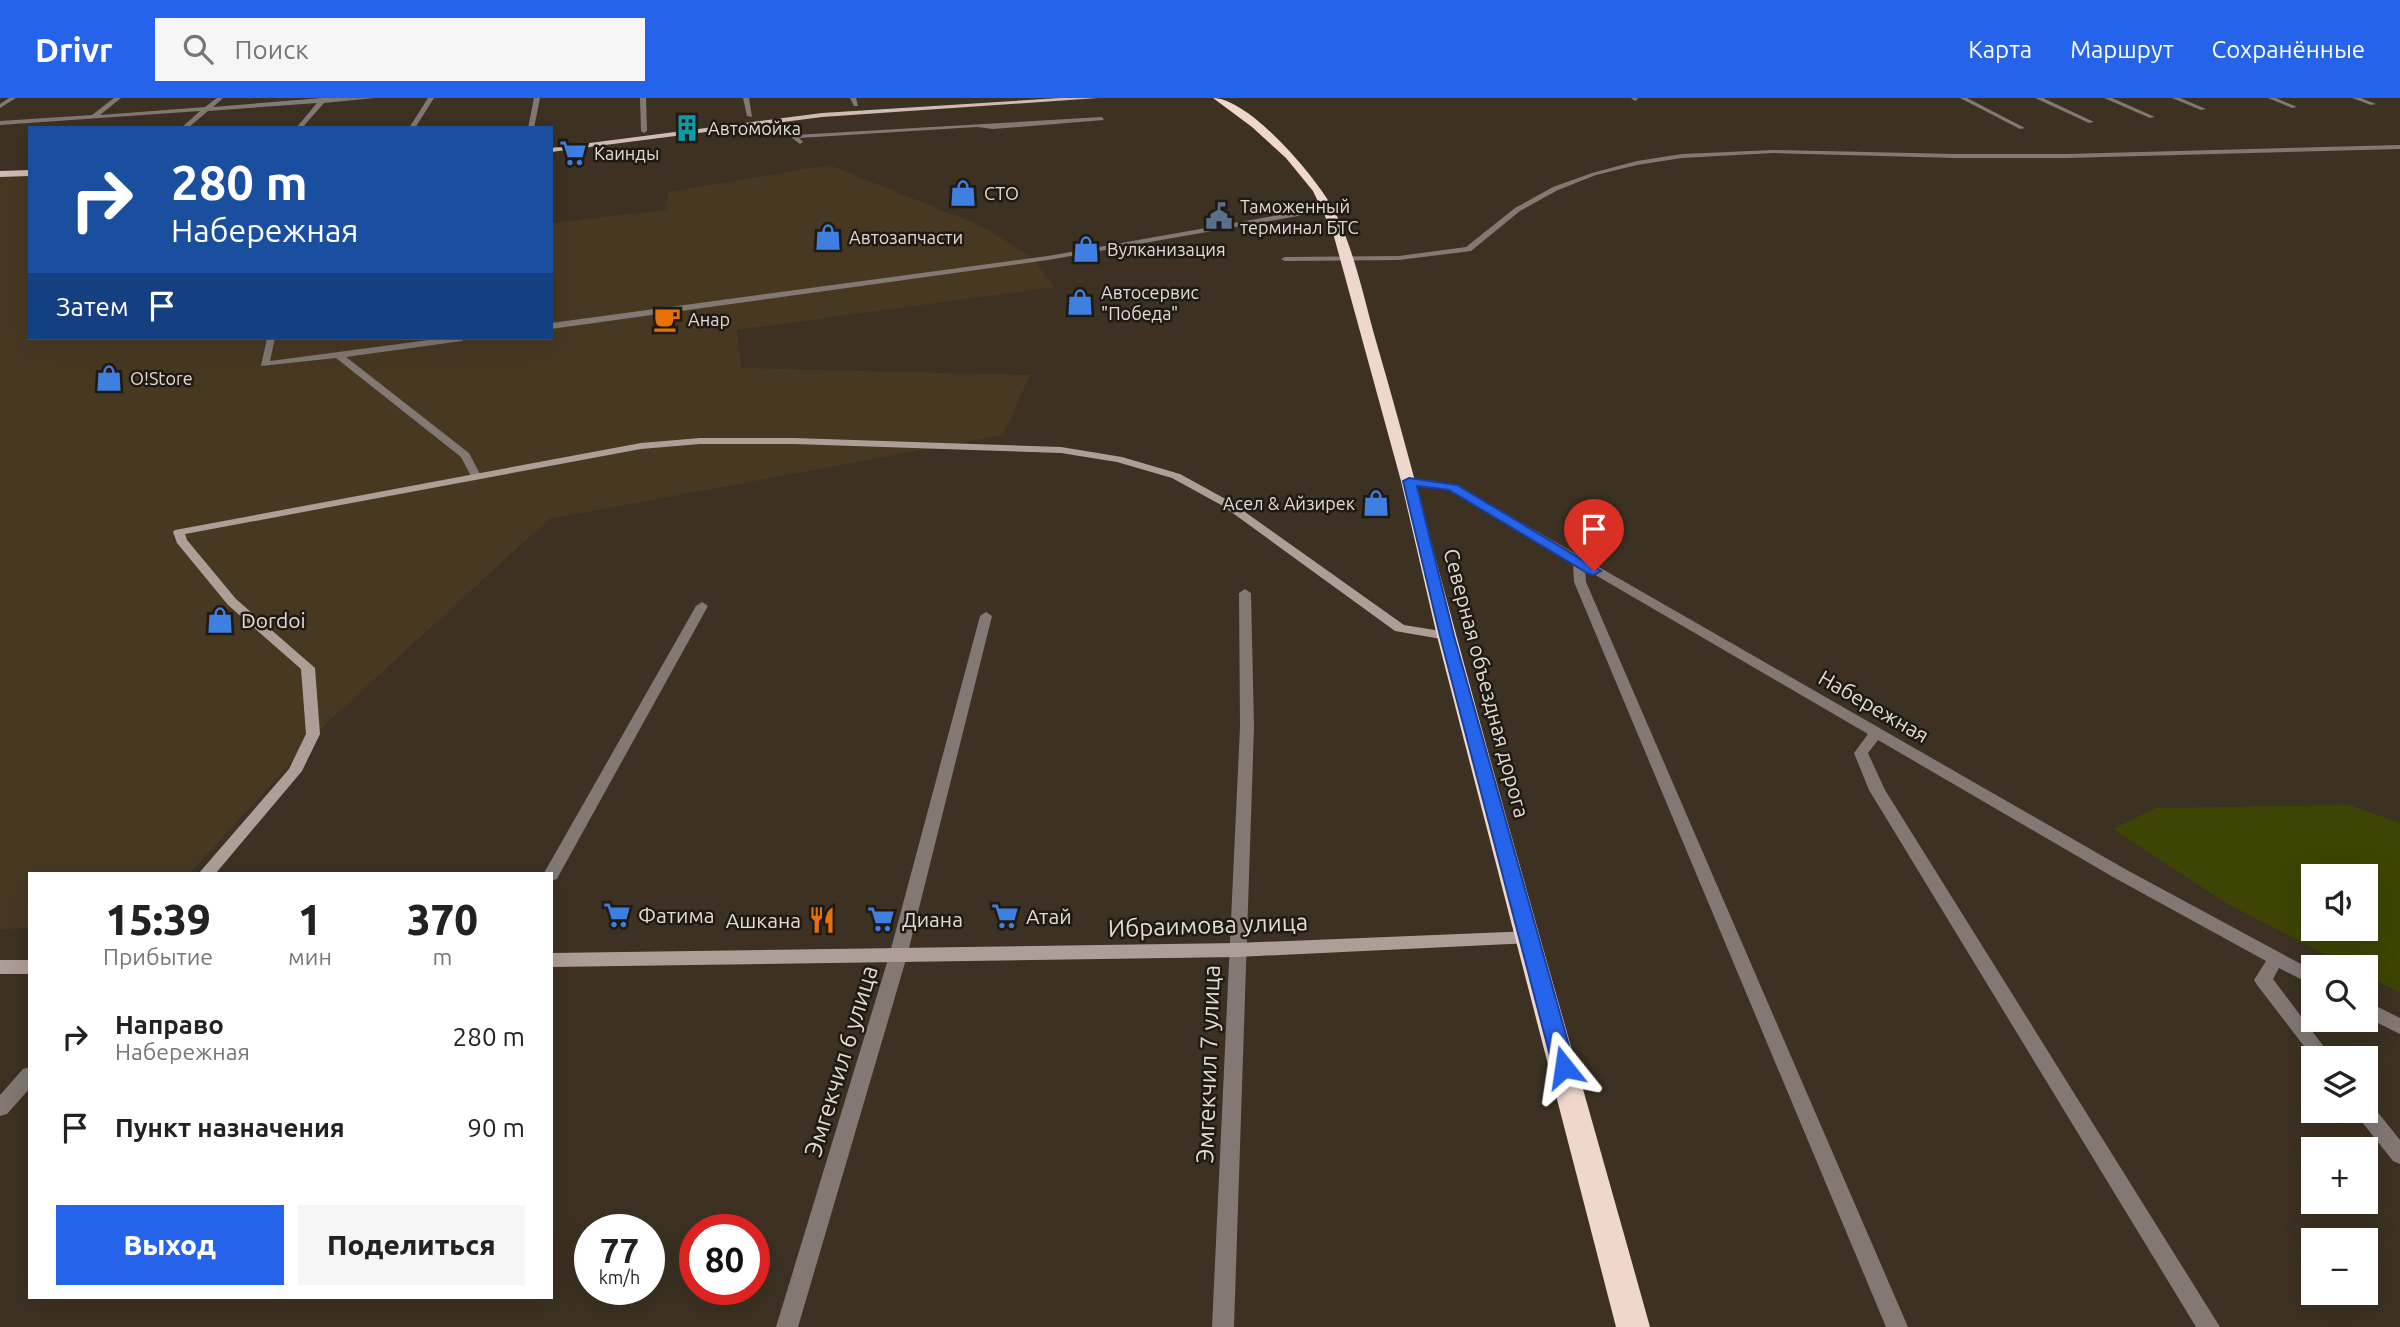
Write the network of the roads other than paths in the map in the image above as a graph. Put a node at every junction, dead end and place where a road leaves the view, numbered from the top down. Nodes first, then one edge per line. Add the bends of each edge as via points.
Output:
1 (13, 98) edge
2 (118, 98) edge
3 (220, 98) edge
4 (372, 98) edge
5 (431, 98) edge
6 (537, 98) edge
7 (643, 98) edge
8 (746, 98) edge
9 (1094, 98) edge
10 (1217, 98) edge
11 (1963, 98) edge
12 (2038, 98) edge
13 (2107, 98) edge
14 (2175, 98) edge
15 (2271, 98) edge
16 (2355, 98) edge
17 (323, 100) edge
18 (1053, 100) edge
19 (2373, 104) dead end
20 (0, 106) edge
21 (2294, 107) dead end
22 (208, 109) junction
23 (2203, 109) dead end
24 (750, 116) dead end
25 (92, 117) junction
26 (2152, 117) dead end
27 (1102, 119) dead end
28 (774, 121) junction
29 (2091, 121) dead end
30 (0, 123) edge
31 (79, 126) edge
32 (187, 126) edge
33 (301, 126) edge
34 (413, 126) edge
35 (531, 126) edge
36 (2022, 128) dead end
37 (644, 131) dead end
38 (2400, 148) edge
39 (553, 150) edge
40 (0, 173) edge
41 (28, 173) edge
42 (1329, 208) junction
43 (1285, 259) dead end
44 (553, 326) edge
45 (270, 340) edge
46 (447, 340) edge
47 (338, 355) junction
48 (476, 476) junction
49 (1409, 481) junction
50 (1579, 562) junction
51 (1245, 593) dead end
52 (702, 606) dead end
53 (986, 617) dead end
54 (1447, 636) junction
55 (1876, 733) junction
56 (208, 872) edge
57 (553, 872) edge
58 (1530, 937) junction
59 (1237, 950) junction
60 (898, 956) junction
61 (2276, 959) junction
62 (553, 960) edge
63 (0, 967) edge
64 (28, 967) edge
65 (2301, 972) edge
66 (2378, 1015) edge
67 (2400, 1027) edge
68 (2314, 1046) edge
69 (28, 1076) edge
70 (0, 1108) edge
71 (2374, 1123) edge
72 (2400, 1156) edge
73 (787, 1327) edge
74 (1223, 1327) edge
75 (1633, 1327) edge
76 (1898, 1327) edge
77 (2209, 1327) edge

1 - 20 street
2 - 25 street
3 - 22 street
4 - 17 street
5 - 34 street
6 - 35 street
7 - 37 street
8 - 24 street
9 - 18 main road
10 - 42 highway, Северная объездная дорога via 1292,157
11 - 36 street
12 - 29 street
13 - 26 street
14 - 23 street
15 - 21 street
16 - 19 street
17 - 22 street
17 - 33 street
18 - 28 main road via 860,111
22 - 25 street
22 - 32 street
25 - 30 street
25 - 31 street
27 - 28 street via 797,139
28 - 39 main road
38 - 43 street via 1686,156 1592,174 1541,195 1468,249 1399,258
40 - 41 main road
42 - 44 street via 1048,258
42 - 49 highway, Северная объездная дорога
45 - 47 street via 264,364
46 - 47 street
47 - 48 street via 465,455
48 - 54 street via 641,446 700,441 1060,450 1118,459 1176,476 1227,504 1400,628
48 - 56 street via 179,532 181,541 232,602 308,668 313,734 301,759
49 - 50 street, Набережная via 1452,487
49 - 54 highway, Северная объездная дорога
50 - 55 street, Набережная
50 - 76 street via 1580,582
51 - 59 street, Эмгекчил 7 улица via 1247,727
52 - 57 street
53 - 60 street, Эмгекчил 6 улица
54 - 58 highway, Северная объездная дорога
55 - 61 street, Набережная
55 - 77 street via 1861,753 1877,790
58 - 59 street, Ибраимова улица
58 - 75 highway, Северная объездная дорога
59 - 60 street, Ибраимова улица
59 - 74 street, Эмгекчил 7 улица
60 - 62 street, Ибраимова улица
60 - 73 street, Эмгекчил 6 улица
61 - 65 street, Набережная
61 - 68 street via 2263,980
63 - 64 street
66 - 67 street
69 - 70 street
71 - 72 street

